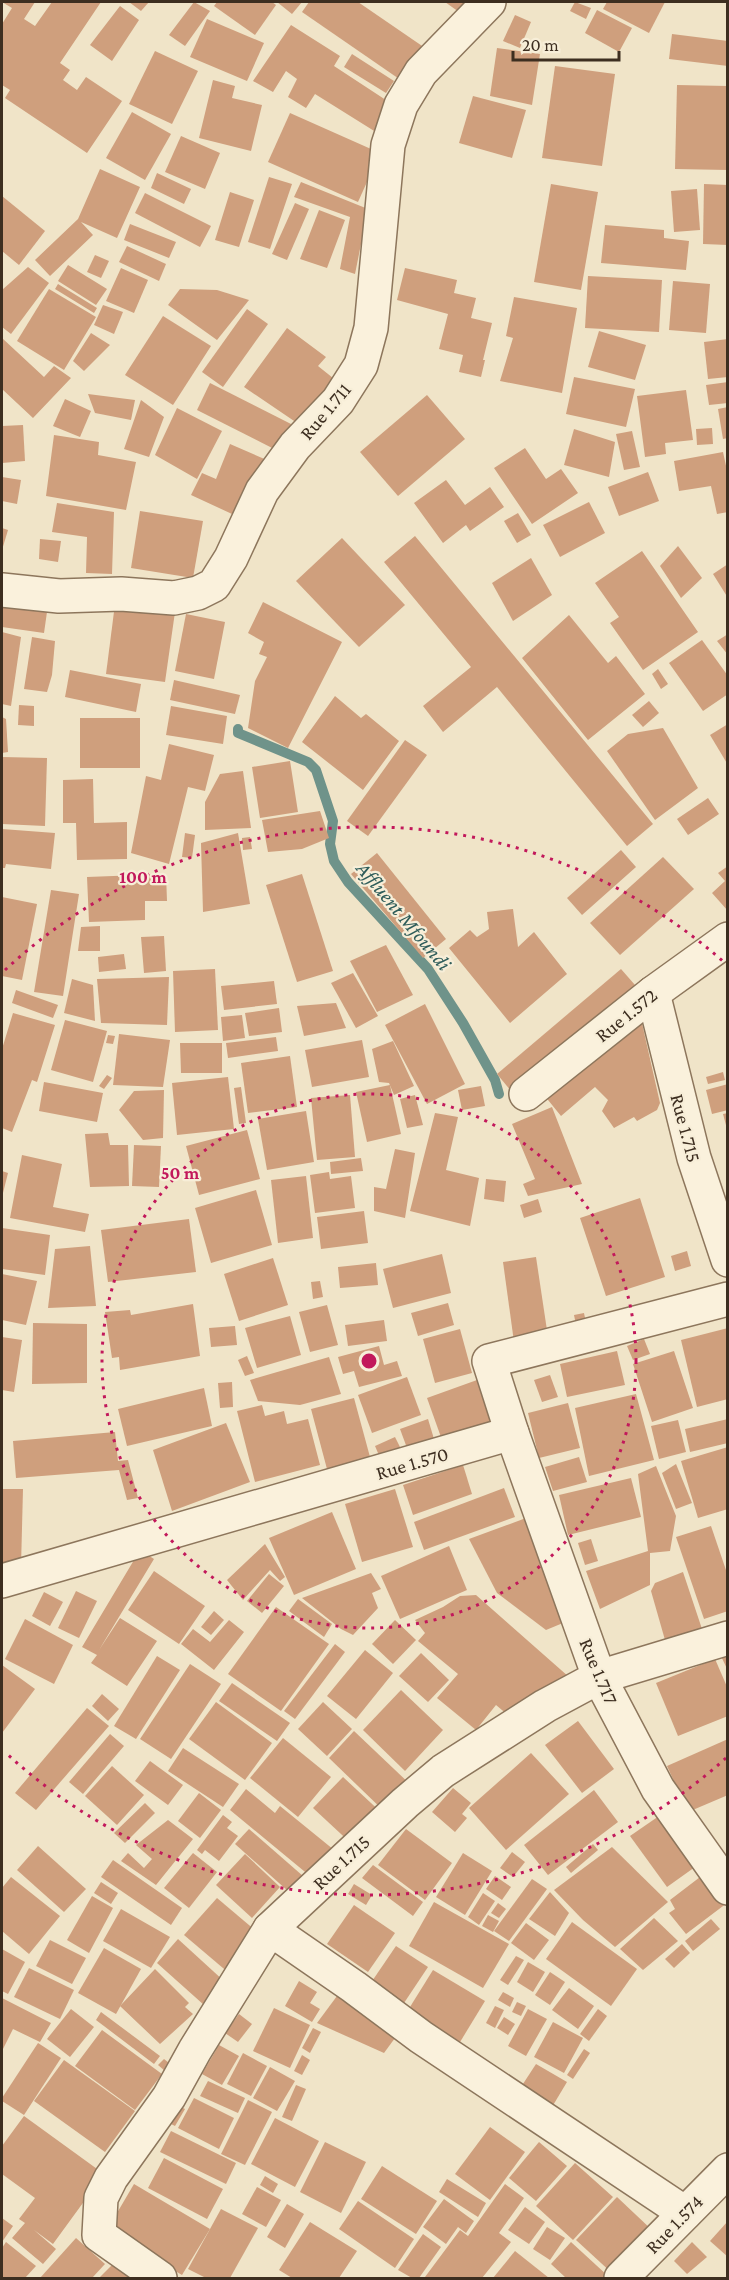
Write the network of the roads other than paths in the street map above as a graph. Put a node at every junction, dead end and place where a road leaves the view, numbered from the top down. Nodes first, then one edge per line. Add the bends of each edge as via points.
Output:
1 (489, 2) edge
2 (2, 590) edge
3 (728, 939) edge
4 (652, 993) junction
5 (526, 1094) dead end
6 (728, 1260) edge
7 (728, 1299) edge
8 (512, 1433) junction
9 (2, 1581) edge
10 (728, 1638) edge
11 (598, 1677) junction
12 (728, 1888) edge
13 (270, 1929) junction
14 (728, 2170) edge
15 (685, 2213) junction
16 (160, 2278) edge
17 (621, 2278) edge

1 - 2 street, Rue 1.711 via 421,72 401,105 388,145 371,328 360,365 338,401 295,446 262,491 214,585 174,598 121,594 59,596
3 - 4 street, Rue 1.572
4 - 5 street, Rue 1.572
4 - 6 street, Rue 1.715 via 694,1158
7 - 8 street via 489,1361
8 - 9 street, Rue 1.570
8 - 11 street, Rue 1.717
10 - 11 street, Rue 1.715
11 - 12 street, Rue 1.717 via 658,1789
11 - 13 street, Rue 1.715 via 443,1771
13 - 15 street via 421,2037
13 - 16 street, Rue 1.715 via 169,2097 101,2198 99,2235
14 - 15 street, Rue 1.574
15 - 17 street, Rue 1.574

